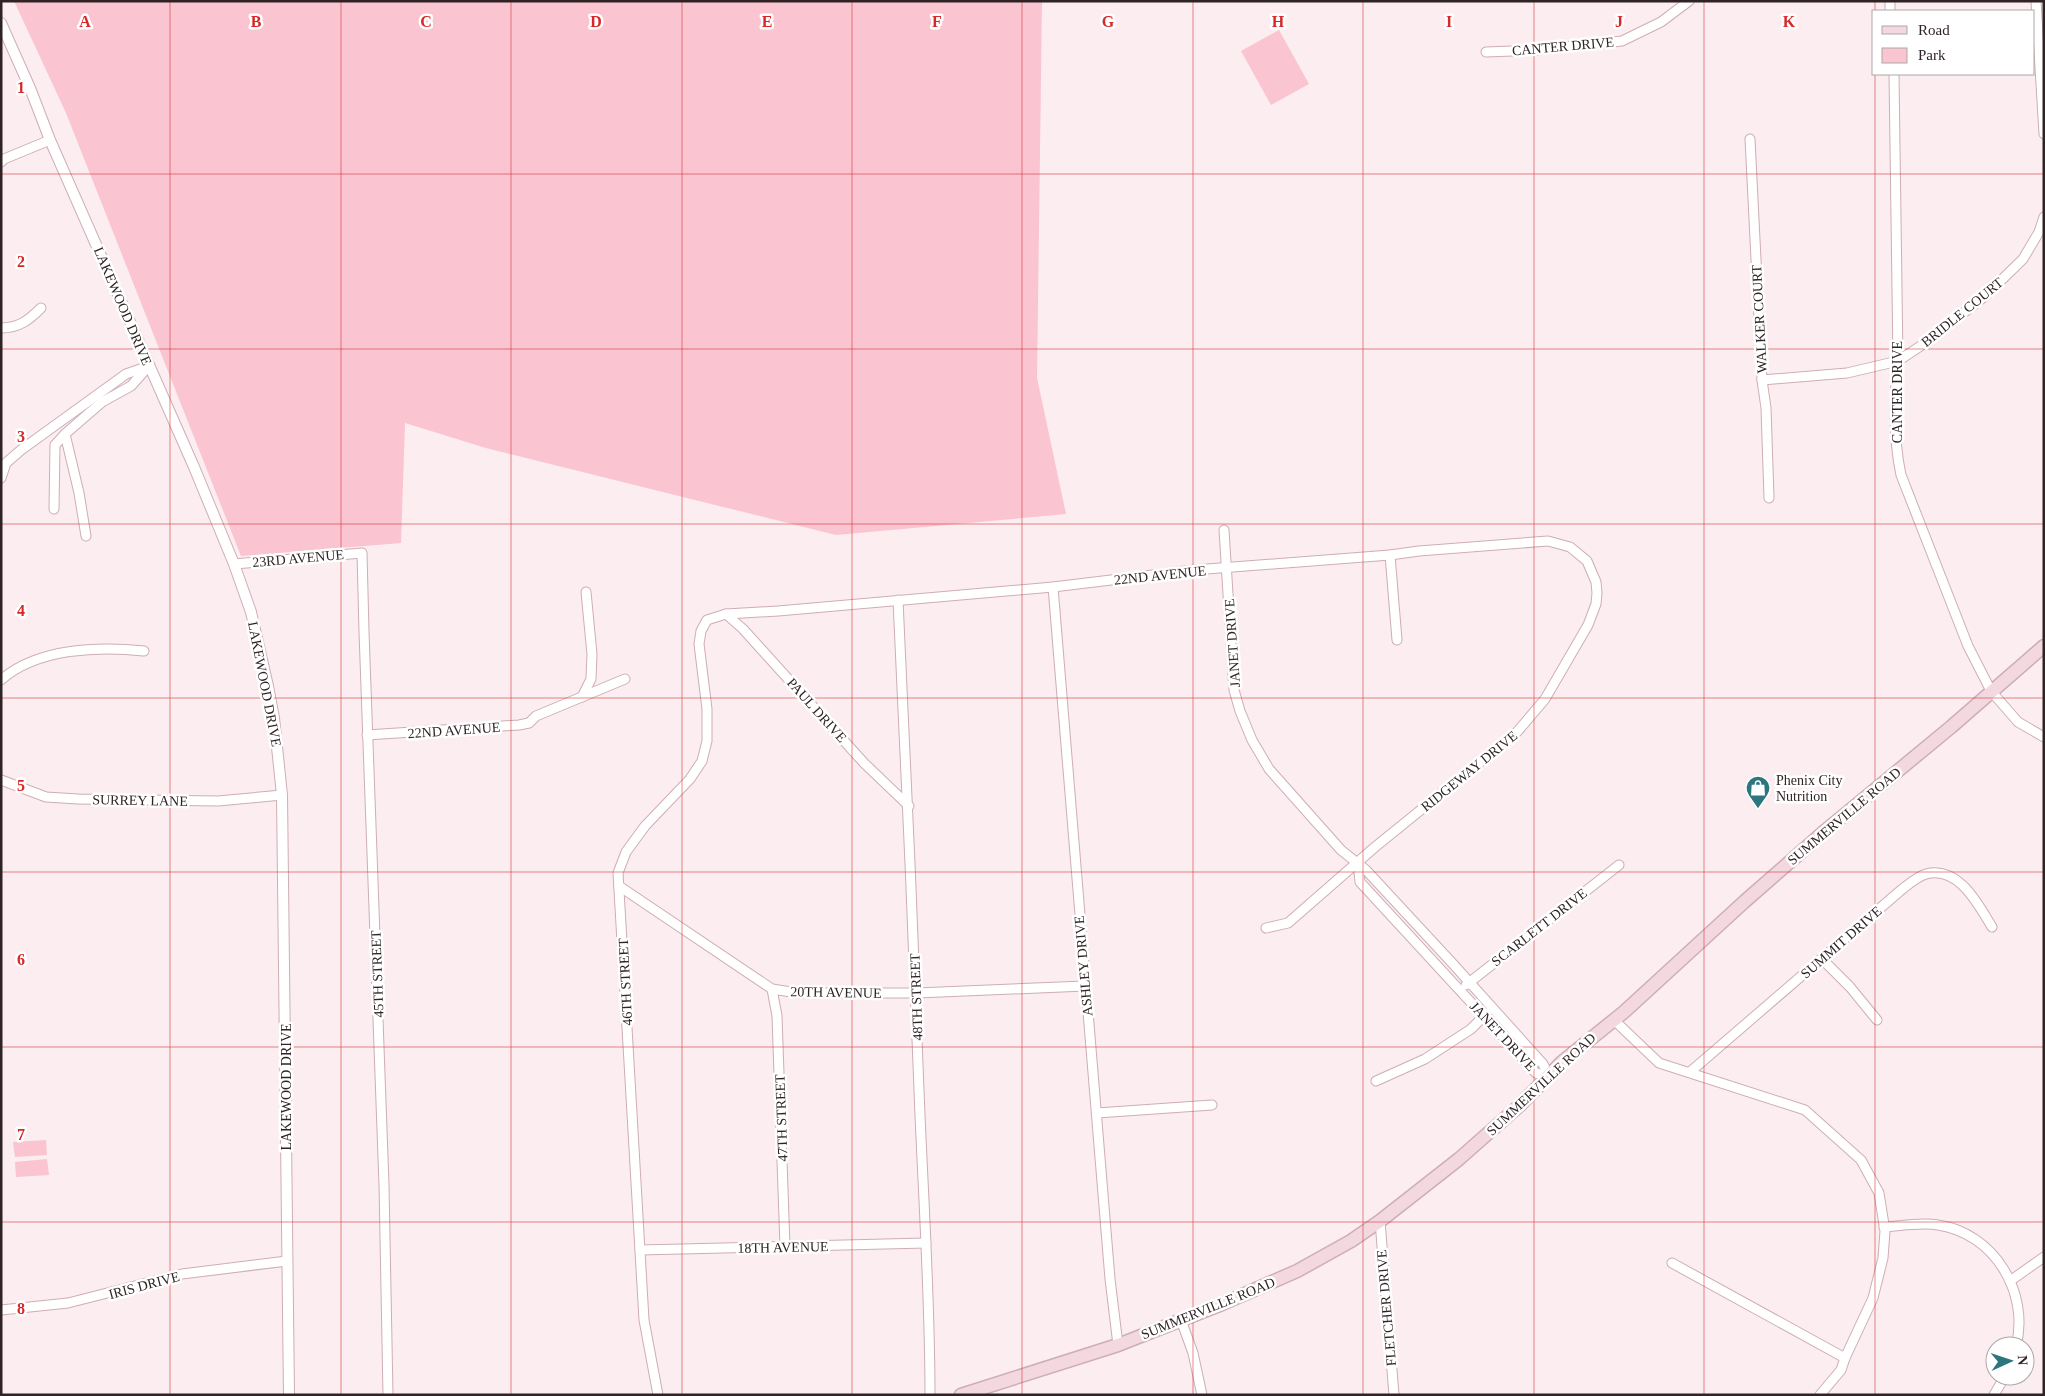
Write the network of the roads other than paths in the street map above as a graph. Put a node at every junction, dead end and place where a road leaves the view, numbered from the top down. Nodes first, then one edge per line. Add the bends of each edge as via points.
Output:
1 (1689, 1) edge
2 (2036, 1) edge
3 (1, 23) edge
4 (1486, 52) dead end
5 (1894, 75) edge
6 (2044, 134) edge
7 (1750, 139) dead end
8 (50, 140) junction
9 (1, 162) edge
10 (2044, 217) edge
11 (41, 308) dead end
12 (1, 328) edge
13 (1898, 361) junction
14 (149, 366) junction
15 (1762, 380) junction
16 (65, 434) junction
17 (1, 478) edge
18 (1769, 498) dead end
19 (54, 509) dead end
20 (1224, 530) dead end
21 (86, 536) dead end
22 (362, 553) joint
23 (1390, 555) junction
24 (1587, 561) joint
25 (234, 564) junction
26 (1226, 568) junction
27 (1053, 587) junction
28 (586, 592) dead end
29 (898, 600) junction
30 (726, 614) junction
31 (1396, 640) dead end
32 (2044, 646) edge
33 (144, 651) dead end
34 (624, 679) dead end
35 (1, 680) edge
36 (1991, 691) junction
37 (582, 697) junction
38 (367, 735) junction
39 (2044, 737) edge
40 (1, 780) edge
41 (282, 795) junction
42 (909, 806) junction
43 (1358, 862) junction
44 (1619, 865) dead end
45 (619, 886) junction
46 (1992, 927) dead end
47 (1266, 928) dead end
48 (1822, 959) junction
49 (1469, 982) junction
50 (1085, 986) junction
51 (772, 989) junction
52 (1460, 990) junction
53 (916, 994) junction
54 (1493, 1008) junction
55 (1484, 1016) junction
56 (1614, 1020) junction
57 (1877, 1020) dead end
58 (1690, 1072) junction
59 (1549, 1076) junction
60 (1376, 1081) dead end
61 (1212, 1105) dead end
62 (1097, 1113) junction
63 (1380, 1221) junction
64 (1884, 1227) junction
65 (926, 1243) junction
66 (785, 1247) junction
67 (640, 1250) junction
68 (2044, 1257) edge
69 (287, 1261) junction
70 (1672, 1263) dead end
71 (2010, 1281) junction
72 (1, 1310) edge
73 (1181, 1320) junction
74 (2018, 1336) edge
75 (1118, 1345) junction
76 (1844, 1358) junction
77 (289, 1395) edge
78 (388, 1395) edge
79 (658, 1395) edge
80 (930, 1395) edge
81 (961, 1395) edge
82 (1202, 1395) edge
83 (1394, 1395) edge
84 (1820, 1395) edge

1 - 4 street, CANTER DRIVE via 1661,22 1622,41
2 - 6 street
3 - 8 street, LAKEWOOD DRIVE
5 - 13 street, CANTER DRIVE
7 - 15 street, WALKER COURT
8 - 9 street
8 - 14 street, LAKEWOOD DRIVE
10 - 13 street, BRIDLE COURT via 2023,260 1984,297
11 - 12 street via 27,322
13 - 15 street, BRIDLE COURT via 1846,373
13 - 36 street, CANTER DRIVE via 1896,454 1901,475 1968,646
14 - 16 street via 131,386 102,402
14 - 17 street via 126,374 21,450 6,463
14 - 25 street, LAKEWOOD DRIVE
15 - 18 street, WALKER COURT
16 - 19 street via 55,445
16 - 21 street
20 - 26 street, JANET DRIVE
22 - 25 street, 23RD AVENUE
22 - 38 street, 45TH STREET
23 - 24 street, 22ND AVENUE via 1548,541 1570,547
23 - 26 street, 22ND AVENUE
23 - 31 street
24 - 43 street, RIDGEWAY DRIVE via 1596,582 1596,604 1573,653 1545,699 1517,732
25 - 41 street, LAKEWOOD DRIVE via 251,612 268,686
26 - 27 street, 22ND AVENUE
26 - 43 street, JANET DRIVE via 1234,690 1252,740 1269,769 1290,794 1341,850
27 - 29 street, 22ND AVENUE
27 - 50 street, ASHLEY DRIVE
28 - 37 street via 592,654 591,679
29 - 30 street, 22ND AVENUE
29 - 42 street, 48TH STREET via 903,744
30 - 42 street, PAUL DRIVE via 864,763
30 - 45 street, 46TH STREET via 707,620 701,631 707,708 707,740 702,761 626,852 618,873
32 - 36 main road, SUMMERVILLE ROAD
33 - 35 street via 64,652 31,660
34 - 37 street, 22ND AVENUE
36 - 39 street, CANTER DRIVE via 2018,722
36 - 56 main road, SUMMERVILLE ROAD via 1798,855
37 - 38 street, 22ND AVENUE via 519,726
38 - 78 street, 45TH STREET
40 - 41 street, SURREY LANE via 46,797 78,799 218,801
41 - 69 street, LAKEWOOD DRIVE
42 - 53 street, 48TH STREET
43 - 47 street, RIDGEWAY DRIVE via 1288,923
43 - 49 street, JANET DRIVE
43 - 52 street, JANET DRIVE via 1360,882
44 - 49 street, SCARLETT DRIVE
45 - 51 street, 20TH AVENUE
45 - 67 street, 46TH STREET
46 - 48 street, SUMMIT DRIVE via 1960,883 1928,874 1900,891
48 - 57 street
48 - 58 street, SUMMIT DRIVE
49 - 52 street, SCARLETT DRIVE
49 - 54 street, JANET DRIVE
50 - 53 street, 20TH AVENUE
50 - 62 street, ASHLEY DRIVE
51 - 53 street, 20TH AVENUE via 798,993
51 - 66 street, 47TH STREET via 777,1016
52 - 55 street, JANET DRIVE
53 - 65 street, 48TH STREET
54 - 55 street
54 - 59 street, JANET DRIVE via 1543,1064
55 - 59 street, JANET DRIVE via 1536,1073
55 - 60 street via 1471,1029 1425,1059
56 - 58 street via 1659,1063
56 - 59 main road, SUMMERVILLE ROAD
58 - 64 street via 1804,1110 1861,1160 1879,1193
59 - 63 main road, SUMMERVILLE ROAD via 1459,1159
61 - 62 street
62 - 75 street, ASHLEY DRIVE
63 - 73 main road, SUMMERVILLE ROAD via 1297,1271
63 - 83 street, FLETCHER DRIVE
64 - 71 street via 1938,1225 1967,1234 1985,1246
64 - 76 street via 1883,1258 1873,1298
65 - 66 street, 18TH AVENUE
65 - 80 street, 48TH STREET
66 - 67 street, 18TH AVENUE
67 - 79 street, 46TH STREET via 644,1320
68 - 71 street
69 - 72 street, IRIS DRIVE via 182,1274 76,1301
69 - 77 street, LAKEWOOD DRIVE
70 - 76 street
71 - 74 street via 2015,1290
73 - 75 main road, SUMMERVILLE ROAD
73 - 82 street via 1193,1353
75 - 81 main road, SUMMERVILLE ROAD
76 - 84 street via 1841,1370

